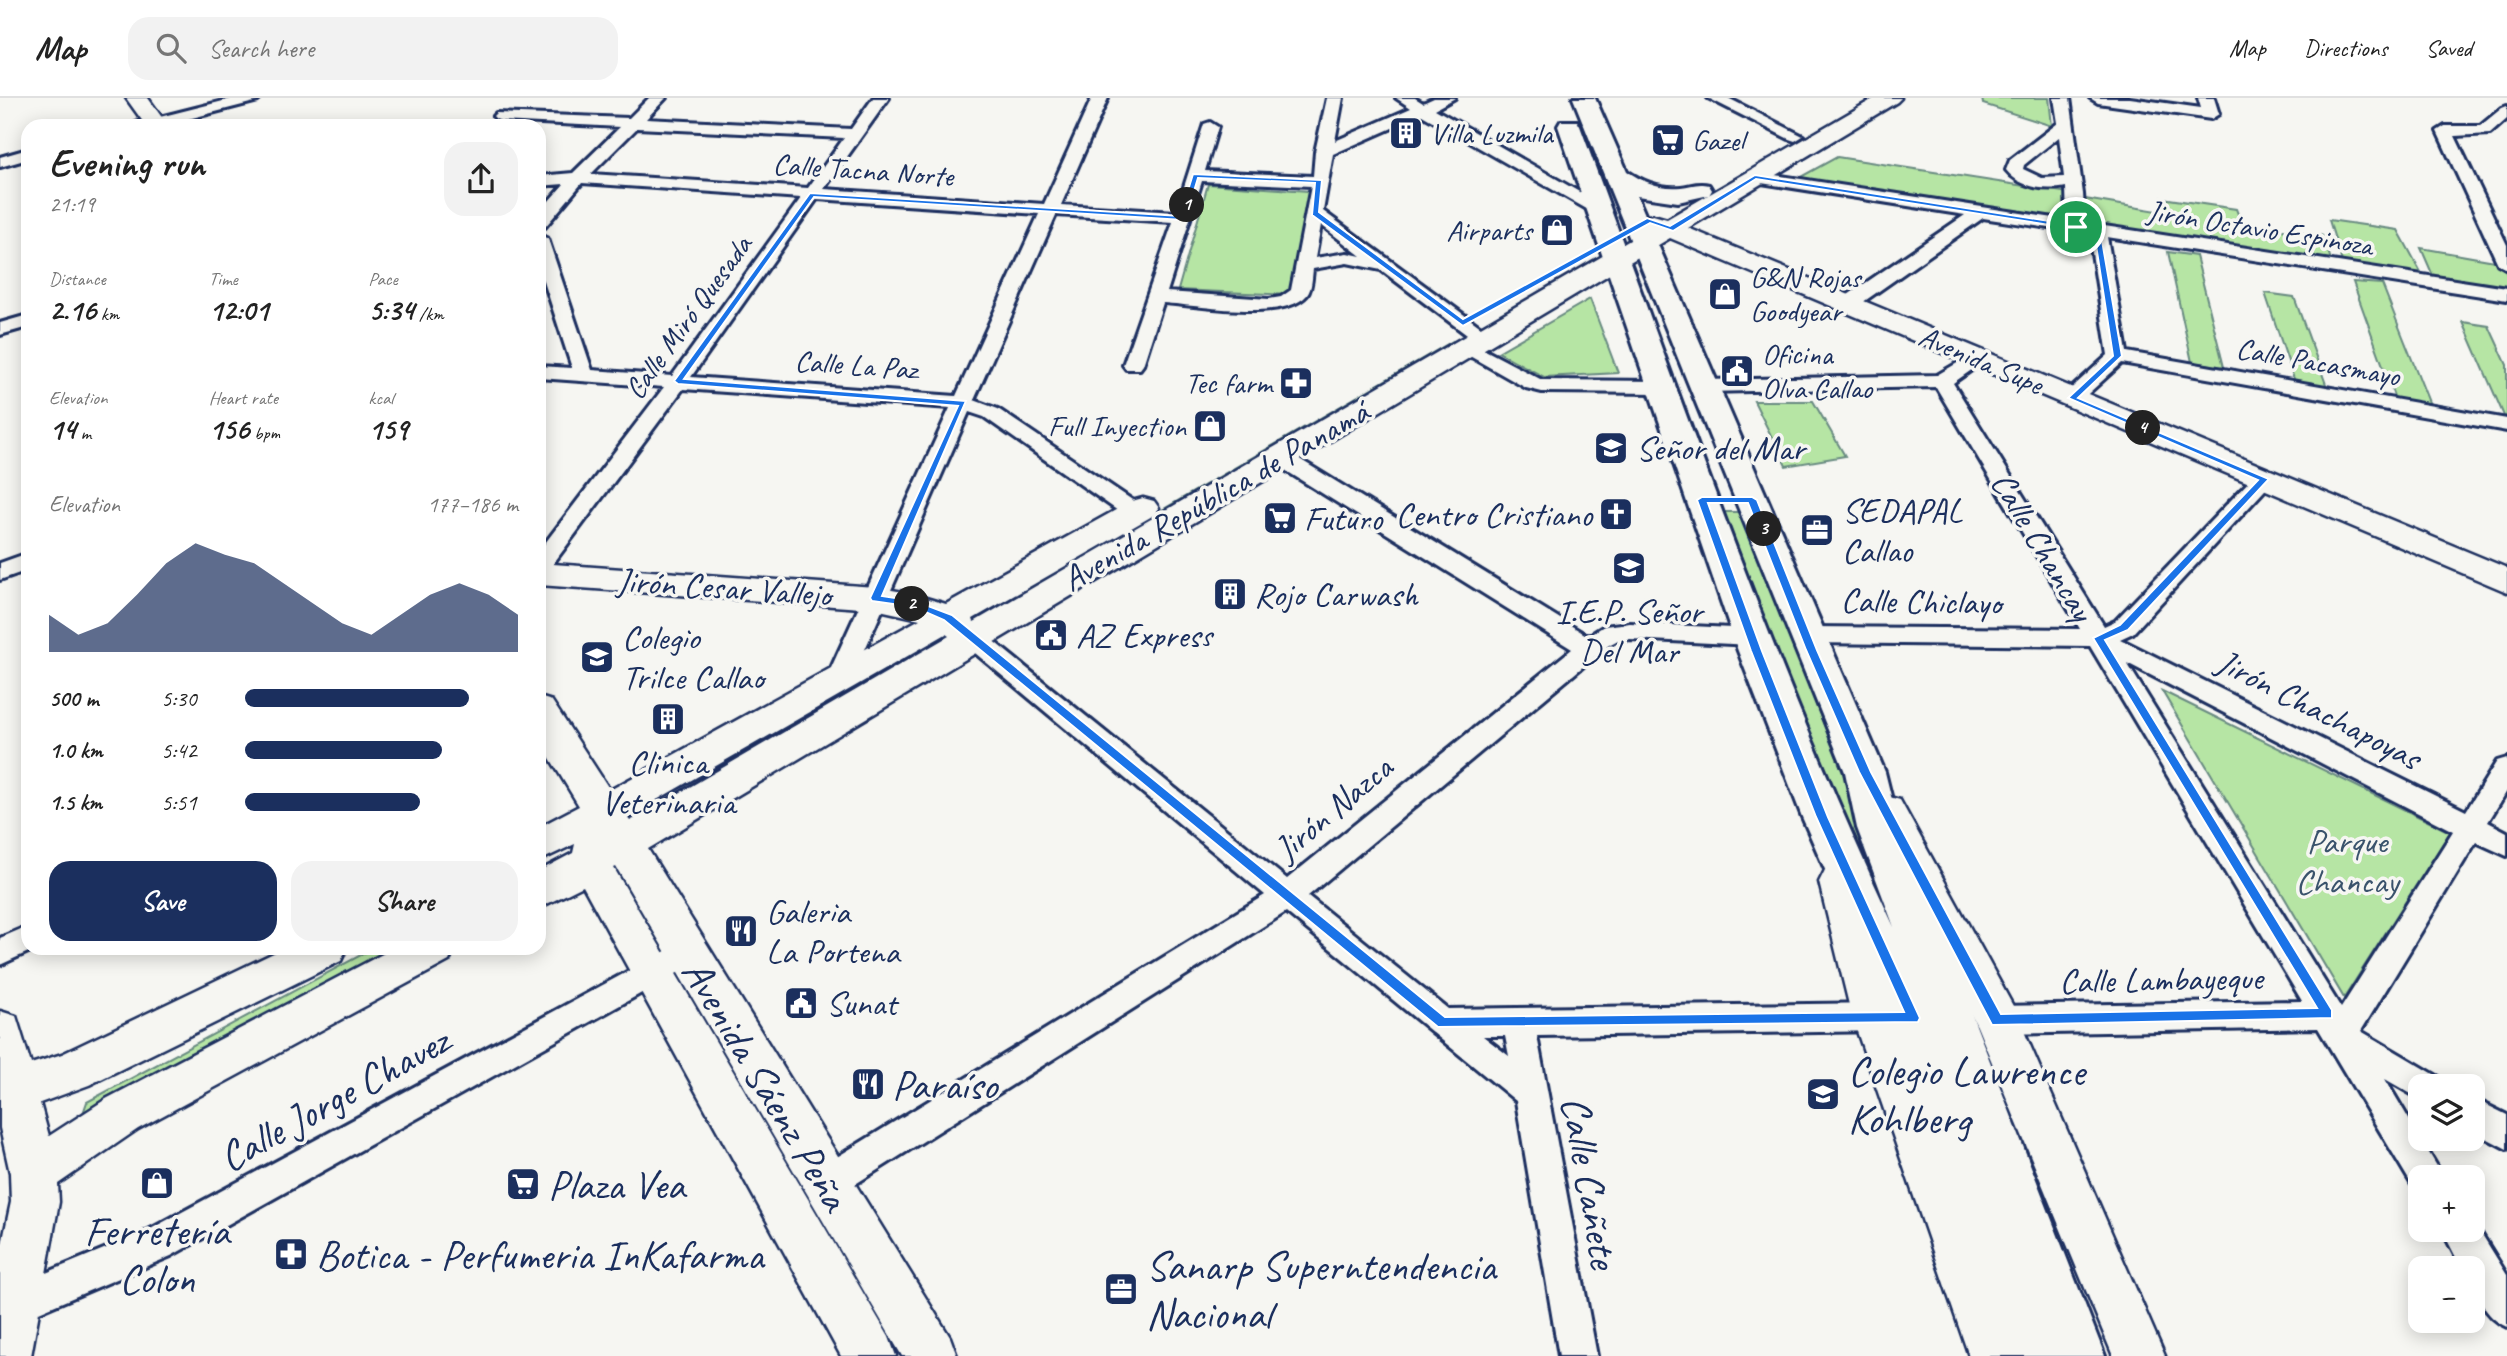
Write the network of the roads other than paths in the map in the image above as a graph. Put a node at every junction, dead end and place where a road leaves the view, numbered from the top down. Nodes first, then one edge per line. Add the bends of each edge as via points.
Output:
1 (137, 98) edge
2 (253, 98) edge
3 (658, 98) edge
4 (881, 98) edge
5 (1100, 98) edge
6 (1335, 98) edge
7 (1404, 98) edge
8 (1447, 98) edge
9 (1584, 98) edge
10 (1716, 98) edge
11 (1861, 98) edge
12 (1890, 98) edge
13 (2062, 98) edge
14 (2098, 98) edge
15 (2206, 98) edge
16 (1423, 109) junction
17 (2507, 111) edge
18 (501, 115) edge
19 (148, 119) edge
20 (174, 119) edge
21 (1593, 122) junction
22 (633, 123) junction
23 (2066, 124) junction
24 (1210, 127) dead end
25 (2479, 133) junction
26 (855, 134) junction
27 (1795, 136) junction
28 (2500, 138) dead end
29 (1323, 152) junction
30 (21, 157) edge
31 (0, 162) edge
32 (1583, 165) junction
33 (1533, 170) junction
34 (1616, 175) junction
35 (1195, 176) junction
36 (1755, 177) junction
37 (578, 178) junction
38 (546, 180) edge
39 (2073, 180) junction
40 (1319, 181) junction
41 (1700, 191) junction
42 (812, 194) junction
43 (1598, 208) junction
44 (1050, 210) junction
45 (1980, 212) junction
46 (1315, 213) junction
47 (546, 215) edge
48 (1183, 218) junction
49 (2076, 227) junction
50 (1650, 230) junction
51 (2097, 231) junction
52 (1613, 251) junction
53 (546, 260) edge
54 (2507, 264) edge
55 (1307, 265) junction
56 (1392, 270) junction
57 (2507, 294) edge
58 (1156, 297) junction
59 (1849, 303) junction
60 (21, 323) edge
61 (0, 329) edge
62 (1470, 335) junction
63 (2118, 356) junction
64 (1976, 358) junction
65 (1133, 365) dead end
66 (546, 372) edge
67 (584, 374) junction
68 (678, 381) junction
69 (1942, 381) junction
70 (1705, 386) junction
71 (1661, 387) junction
72 (2072, 398) junction
73 (963, 403) junction
74 (2507, 425) edge
75 (1280, 457) junction
76 (2264, 479) junction
77 (1702, 500) junction
78 (1752, 500) junction
79 (1136, 513) junction
80 (546, 558) edge
81 (21, 564) edge
82 (0, 572) edge
83 (546, 574) edge
84 (2507, 581) edge
85 (875, 598) junction
86 (960, 627) junction
87 (1806, 635) junction
88 (1752, 636) junction
89 (2099, 638) junction
90 (1588, 647) junction
91 (839, 679) junction
92 (546, 724) edge
93 (2507, 768) edge
94 (1865, 772) junction
95 (2471, 827) junction
96 (605, 839) junction
97 (546, 844) edge
98 (2507, 845) edge
99 (546, 885) edge
100 (1286, 897) junction
101 (21, 942) edge
102 (0, 952) edge
103 (312, 955) edge
104 (421, 955) edge
105 (670, 961) junction
106 (1894, 1017) junction
107 (1997, 1020) junction
108 (1442, 1023) junction
109 (1519, 1023) junction
110 (2334, 1025) junction
111 (0, 1030) edge
112 (2408, 1074) edge
113 (16, 1090) junction
114 (1530, 1091) junction
115 (2485, 1120) edge
116 (2507, 1133) edge
117 (2419, 1165) edge
118 (34, 1173) junction
119 (826, 1182) junction
120 (2466, 1242) edge
121 (2021, 1255) junction
122 (7, 1309) edge
123 (2507, 1309) edge
124 (923, 1343) edge
125 (5, 1356) edge
126 (870, 1356) edge
127 (877, 1356) edge
128 (1578, 1356) edge
129 (1995, 1356) edge
130 (2039, 1356) edge
131 (2078, 1356) edge
132 (2139, 1356) edge

1 - 19 main road
2 - 20 street
3 - 22 street
4 - 26 street, Calle Miró Quesada
5 - 44 street
6 - 29 street
7 - 16 street
8 - 16 street
9 - 21 main road
10 - 27 street
11 - 27 main road, Avenida República de Panamá
12 - 36 main road, Avenida República de Panamá
13 - 23 street
14 - 15 street via 2211,114
16 - 29 street
16 - 33 street
17 - 25 street
18 - 22 street
21 - 32 main road via 1565,115
21 - 34 main road
22 - 26 street
22 - 37 street
23 - 39 street
23 - 39 street via 2016,163 2014,170 2045,184
24 - 35 street
25 - 28 street
25 - 54 street via 2445,131
26 - 42 street, Calle Miró Quesada
27 - 41 main road, Avenida República de Panamá
29 - 40 street
30 - 31 street
32 - 33 street via 1563,173
32 - 43 main road
33 - 43 street
34 - 41 main road via 1641,190 1660,194
34 - 50 main road
35 - 40 street
35 - 48 street
36 - 45 street, Jirón Octavio Espinoza
36 - 50 main road, Avenida República de Panamá
37 - 38 street, Calle Tacna Norte
37 - 42 street, Calle Tacna Norte
37 - 47 street
39 - 49 street
40 - 46 street
41 - 50 main road, Avenida República de Panamá
42 - 44 street, Calle Tacna Norte
42 - 68 street, Calle Miró Quesada
43 - 52 main road
44 - 48 street, Calle Tacna Norte
44 - 73 street
45 - 49 street, Jirón Octavio Espinoza
45 - 59 street
46 - 55 street
46 - 56 street
48 - 58 street
49 - 51 street, Jirón Octavio Espinoza
50 - 52 main road, Avenida República de Panamá
50 - 59 main road, Avenida Supe
50 - 70 main road
51 - 57 street, Jirón Octavio Espinoza
51 - 63 street
52 - 62 main road, Avenida República de Panamá
52 - 71 main road
53 - 67 street
55 - 56 street via 1347,258
55 - 58 street via 1300,292 1287,302 1269,305
56 - 62 street
58 - 65 street
59 - 64 main road, Avenida Supe
60 - 61 street
62 - 71 street via 1533,384
62 - 75 main road, Avenida República de Panamá
62 - 79 main road, Avenida República de Panamá
63 - 72 street
63 - 74 street, Calle Pacasmayo
64 - 69 street
64 - 72 main road, Avenida Supe
66 - 67 street, Calle La Paz
67 - 68 street, Calle La Paz
68 - 73 street, Calle La Paz
68 - 80 street, Calle Miró Quesada
69 - 70 street
69 - 89 street, Calle Chancay
70 - 78 main road
71 - 77 main road
72 - 76 main road, Avenida Supe
73 - 79 street, Calle La Paz via 991,413
73 - 85 street
75 - 86 main road, Avenida República de Panamá
75 - 90 street
76 - 84 main road, Avenida Supe
76 - 89 street, Calle Chiclayo via 2124,627
77 - 78 main road
77 - 88 main road
78 - 87 main road
79 - 86 main road, Avenida República de Panamá
81 - 82 street
83 - 85 main road, Jirón Cesar Vallejo
85 - 86 main road, Jirón Cesar Vallejo via 915,604
85 - 91 street
86 - 91 main road, Avenida República de Panamá
86 - 96 main road, Avenida República de Panamá
86 - 100 street
87 - 89 street, Calle Chiclayo
87 - 94 main road
88 - 90 street, Jirón Nazca via 1613,632
88 - 106 main road
89 - 95 street, Jirón Chachapoyas
89 - 110 street, Calle Chancay
90 - 100 street, Jirón Nazca
91 - 96 main road, Avenida República de Panamá
92 - 96 main road, Avenida Sáenz Peña
93 - 95 street
94 - 107 main road
94 - 121 main road via 1878,828
95 - 98 street, Jirón Chachapoyas
95 - 110 street
96 - 97 main road, Avenida República de Panamá
96 - 99 main road, Avenida República de Panamá
96 - 105 main road, Avenida Sáenz Peña
100 - 108 street
100 - 119 street, Jirón Nazca
101 - 102 street
103 - 113 main road via 73,1071
104 - 118 main road via 122,1114
105 - 119 main road, Avenida Sáenz Peña
105 - 122 street, Calle Jorge Chavez via 158,1244
105 - 126 main road, Avenida Sáenz Peña
106 - 109 street
106 - 121 main road
106 - 129 main road
107 - 110 street, Calle Lambayeque
107 - 132 main road
108 - 109 street
108 - 114 street
109 - 114 street, Calle Cañete
110 - 112 street
110 - 117 street, Calle Chancay
111 - 113 main road
113 - 118 main road
114 - 128 street, Calle Cañete
115 - 116 street
118 - 122 main road via 35,1202
119 - 124 main road, Avenida Sáenz Peña
120 - 123 street
121 - 130 main road
121 - 131 main road
122 - 125 main road
124 - 127 street

